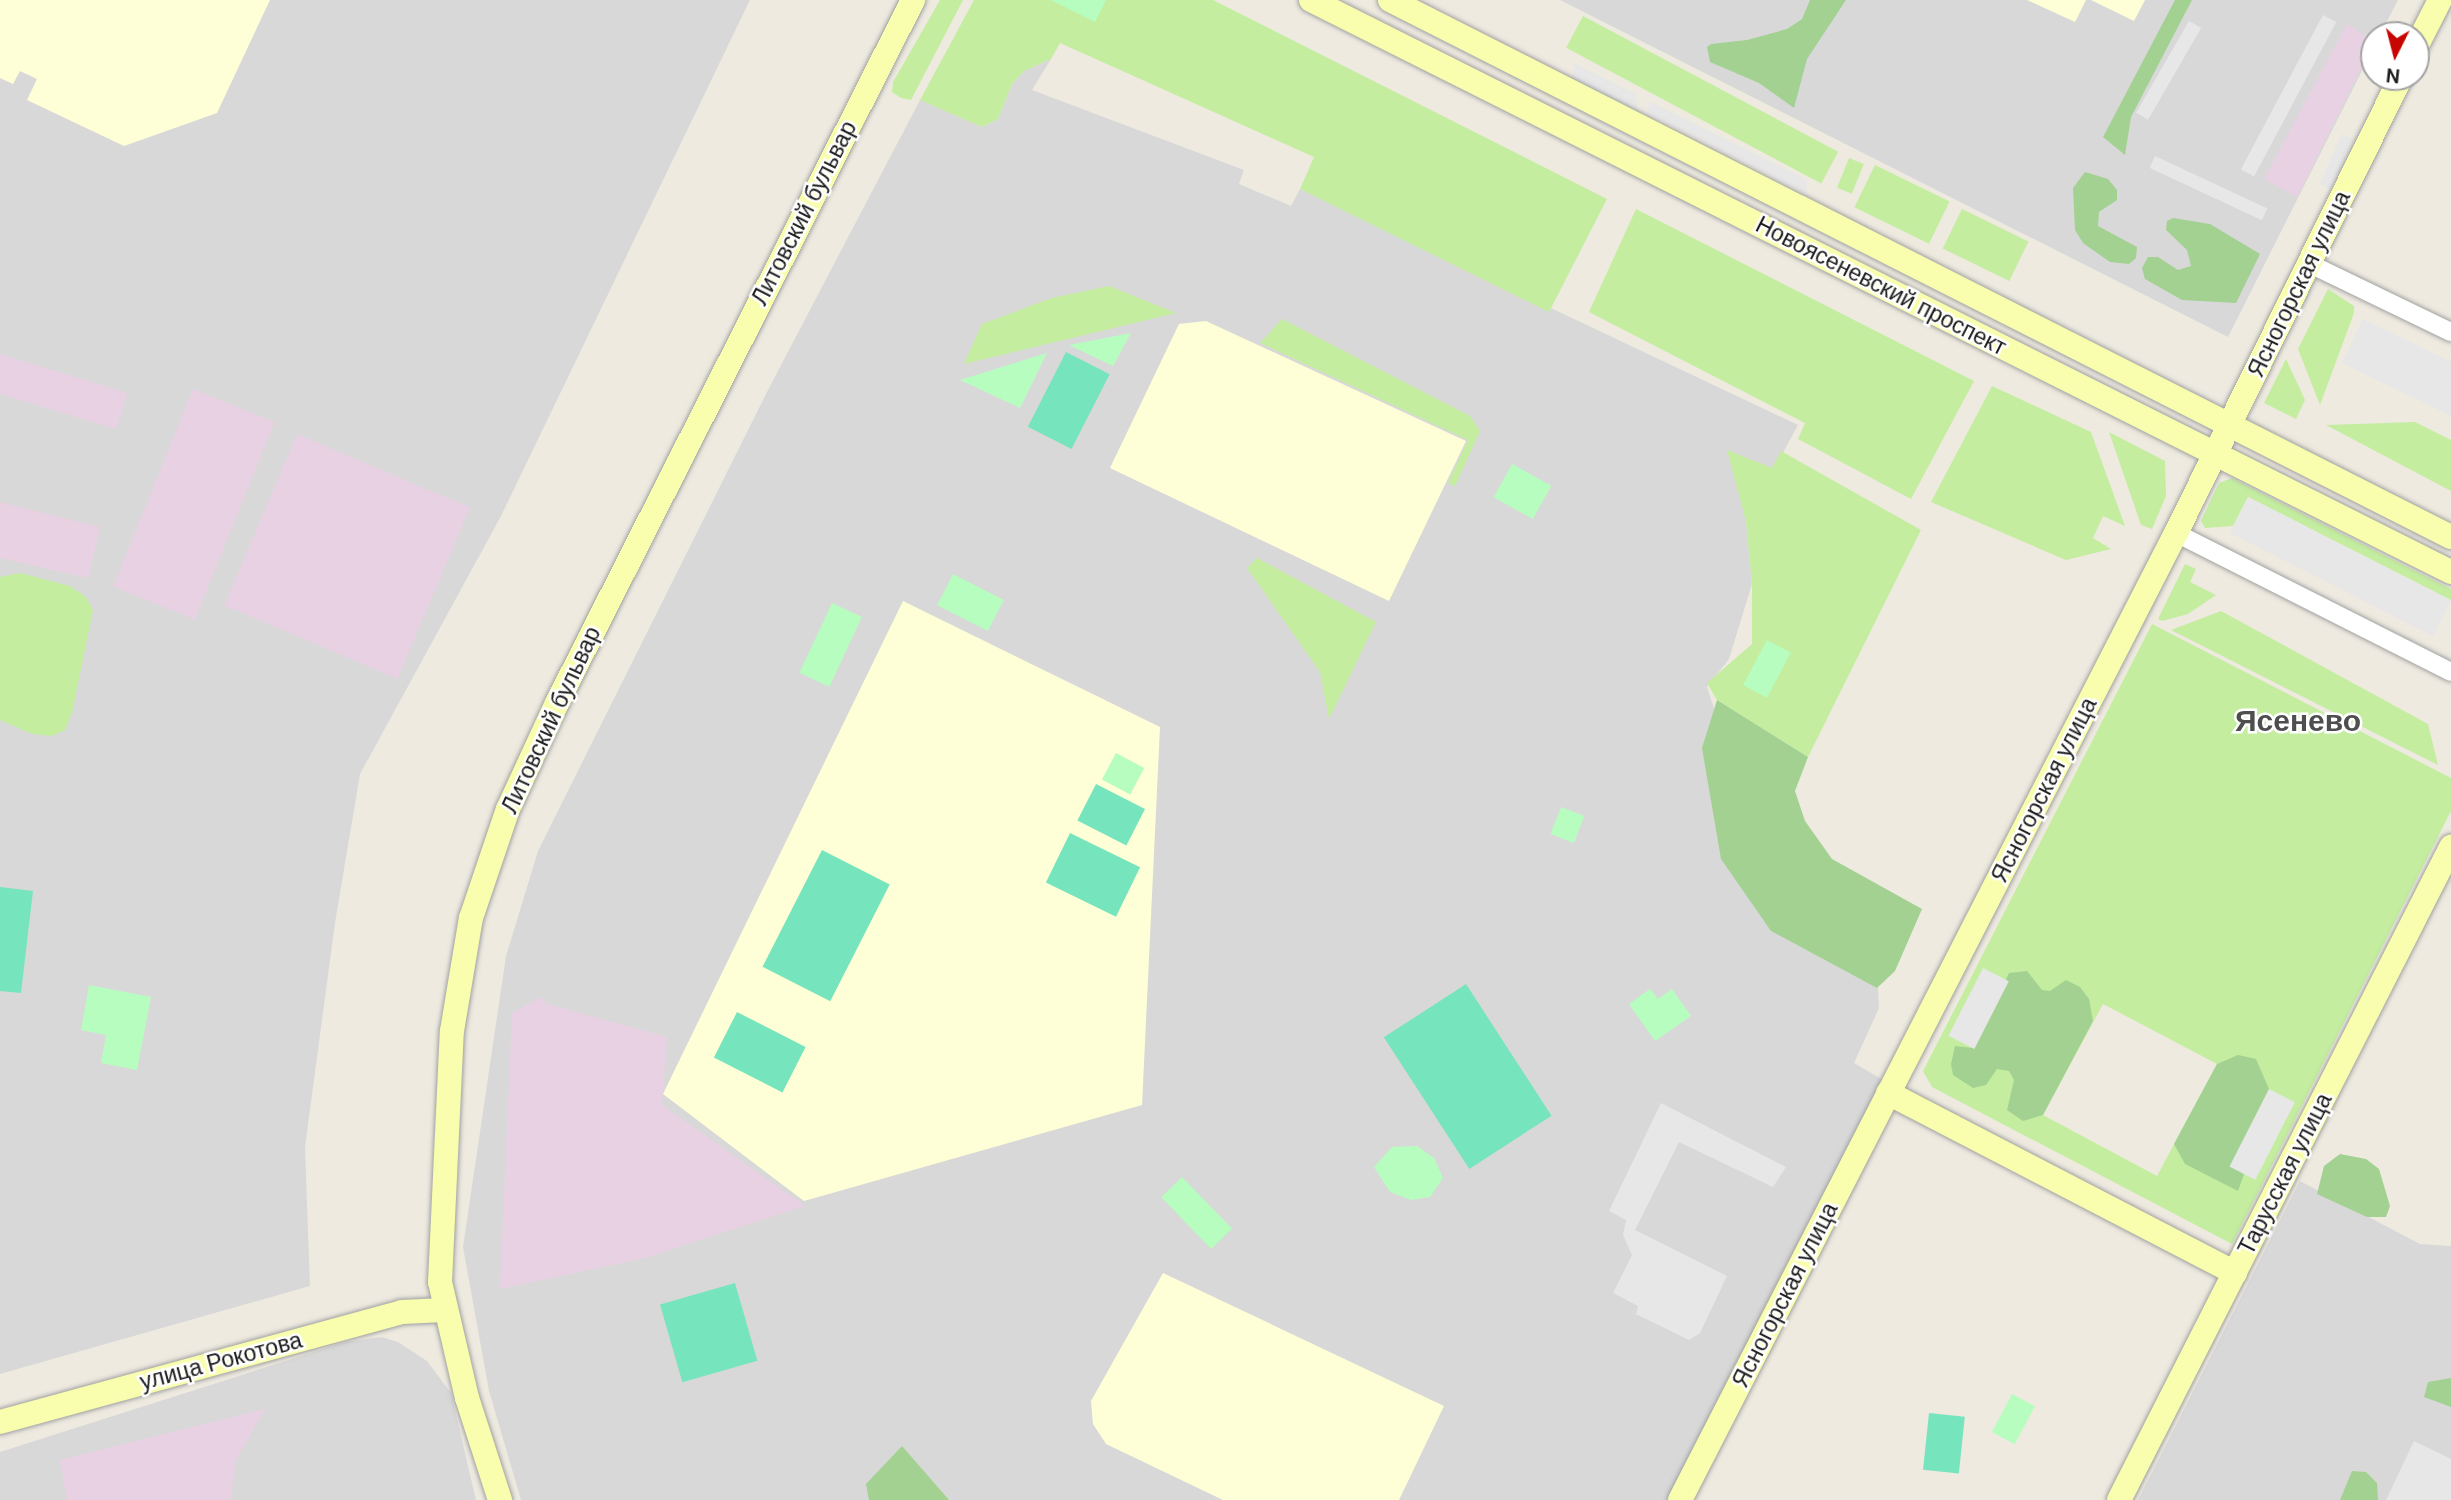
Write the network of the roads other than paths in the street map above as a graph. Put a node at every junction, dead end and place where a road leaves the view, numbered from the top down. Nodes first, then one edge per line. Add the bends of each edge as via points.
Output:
1 (913, 0) edge
2 (1311, 0) edge
3 (1390, 0) edge
4 (2440, 0) edge
5 (2429, 21) edge
6 (2394, 91) edge
7 (2308, 263) junction
8 (2451, 332) edge
9 (2230, 424) junction
10 (2216, 453) junction
11 (2176, 533) junction
12 (2451, 537) edge
13 (2451, 572) edge
14 (2451, 672) edge
15 (2451, 847) edge
16 (1888, 1093) junction
17 (2235, 1273) junction
18 (444, 1310) junction
19 (0, 1422) edge
20 (500, 1500) edge
21 (1680, 1500) edge
22 (2119, 1500) edge

1 - 18 main road, Литовский бульвар via 662,489 498,836 471,918 452,1031 440,1282
2 - 10 main road, Новоясеневский проспект
3 - 9 main road, Новоясеневский проспект
4 - 5 main road
6 - 7 main road, Ясногорская улица
7 - 8 street
7 - 9 main road, Ясногорская улица
9 - 10 main road, Ясногорская улица
9 - 12 main road, Новоясеневский проспект
10 - 11 main road, Ясногорская улица
10 - 13 main road, Новоясеневский проспект
11 - 14 street
11 - 16 main road, Ясногорская улица
15 - 17 main road, Тарусская улица
16 - 17 main road
16 - 21 main road, Ясногорская улица
17 - 22 main road, Тарусская улица
18 - 19 main road, улица Рокотова via 402,1312
18 - 20 main road, Литовский бульвар

